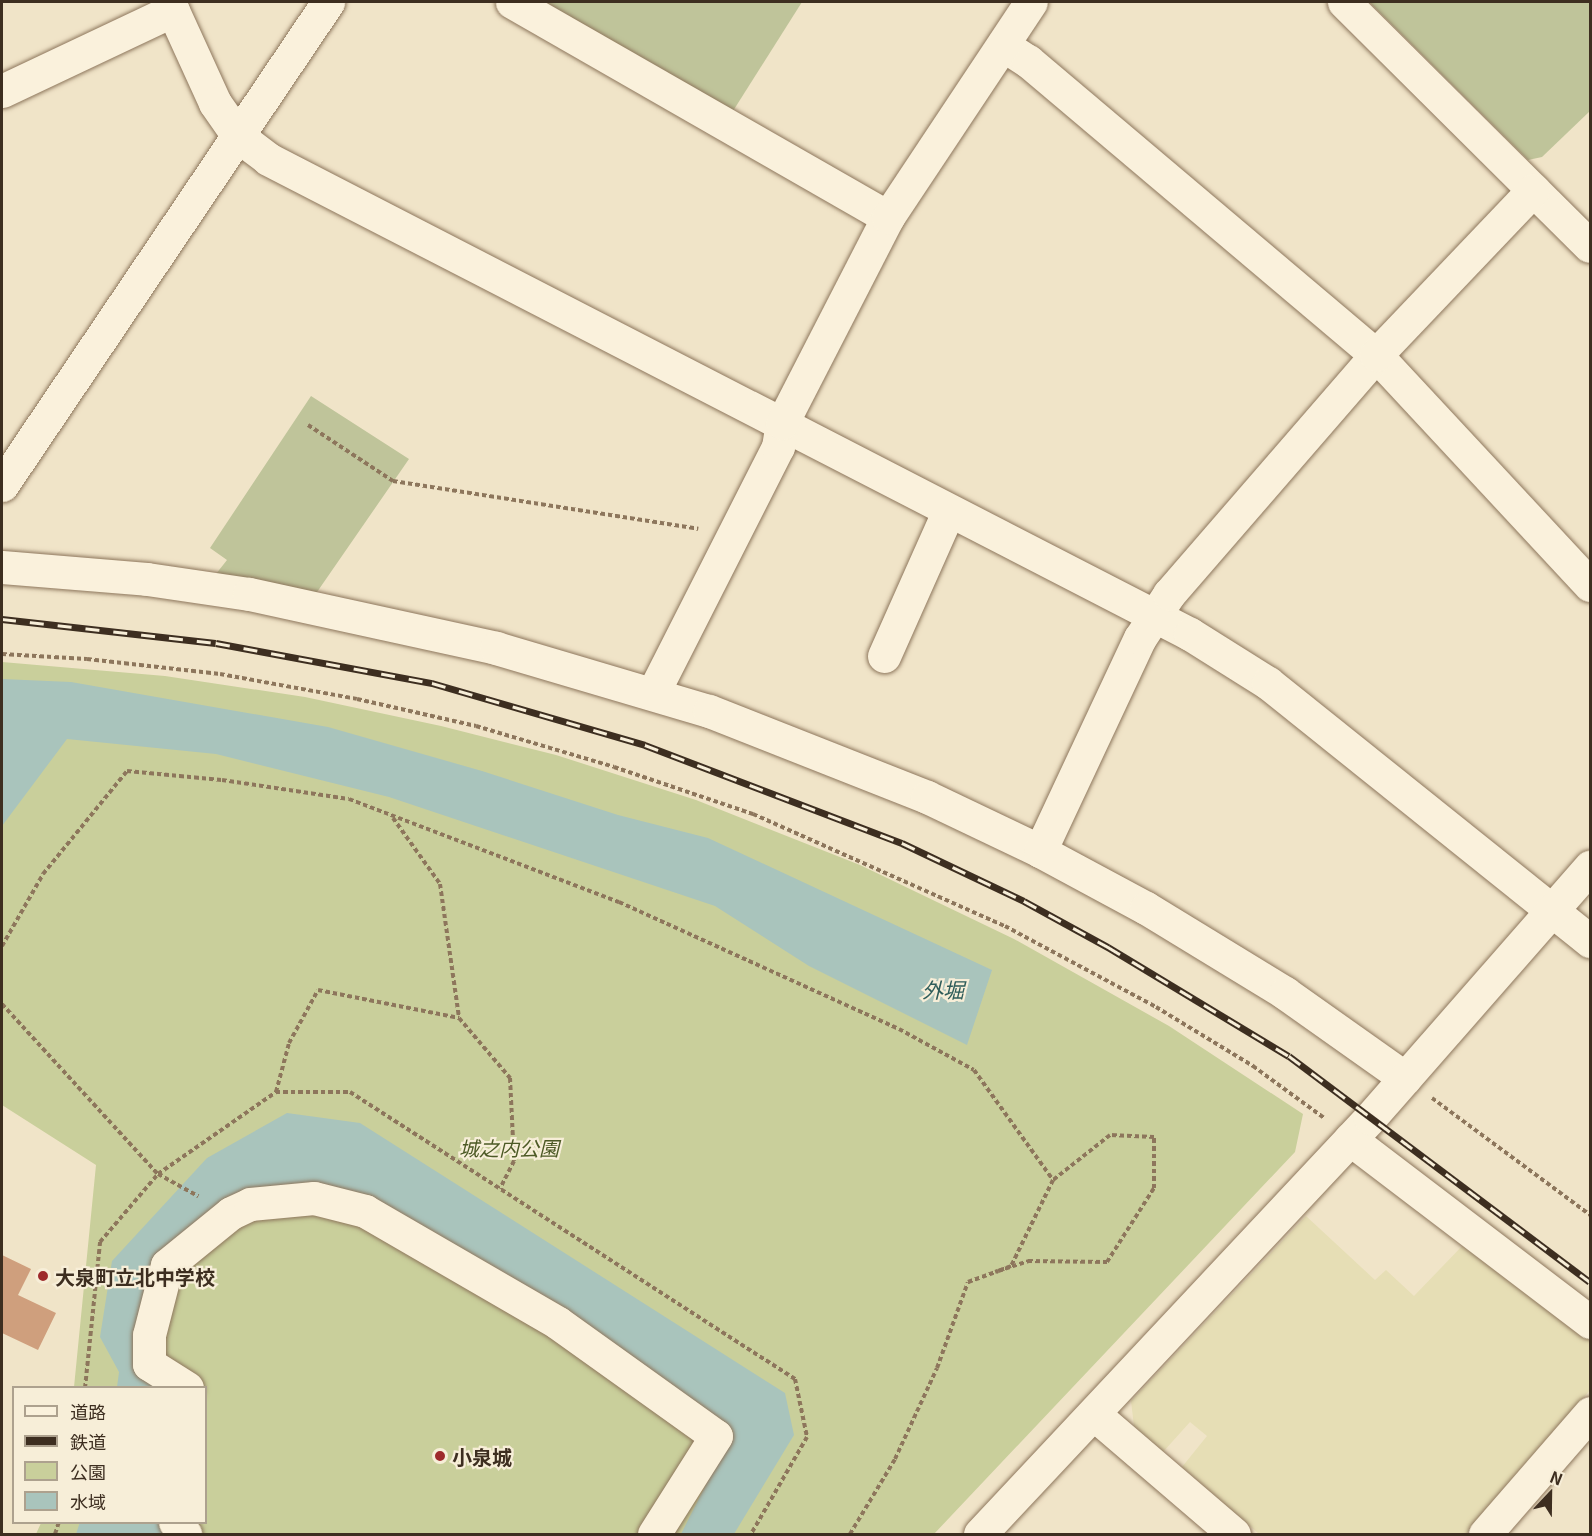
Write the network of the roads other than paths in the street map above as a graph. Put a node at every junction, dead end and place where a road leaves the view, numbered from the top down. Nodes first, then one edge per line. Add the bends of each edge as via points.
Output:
1 (328, 2) edge
2 (512, 2) edge
3 (1031, 2) edge
4 (1344, 2) edge
5 (171, 6) edge
6 (1003, 45) junction
7 (2, 91) edge
8 (238, 136) junction
9 (1533, 190) junction
10 (888, 217) junction
11 (1590, 246) edge
12 (1376, 355) junction
13 (782, 423) junction
14 (2, 485) edge
15 (948, 512) junction
16 (2, 567) edge
17 (1590, 585) edge
18 (1153, 615) junction
19 (884, 656) dead end
20 (653, 693) junction
21 (1040, 851) junction
22 (1590, 867) edge
23 (1552, 912) junction
24 (1590, 941) edge
25 (1404, 1078) junction
26 (1341, 1132) junction
27 (1590, 1322) edge
28 (184, 1386) edge
29 (1590, 1413) edge
30 (1095, 1415) junction
31 (654, 1534) edge
32 (980, 1534) edge
33 (1234, 1534) edge
34 (1485, 1534) edge

1 - 8 street
2 - 10 street
3 - 6 street
4 - 9 street
5 - 7 street
5 - 8 street via 215,103
6 - 10 street
6 - 12 street via 1028,60
8 - 13 street via 268,159
8 - 14 street
9 - 11 street
9 - 12 street
10 - 13 street
12 - 17 street
12 - 18 street
13 - 15 street
13 - 20 street via 778,447
15 - 18 street
15 - 19 street
16 - 20 street via 147,579 249,594 496,648
18 - 21 street
18 - 23 street via 1268,683
20 - 21 street via 820,753
21 - 25 street via 1146,908 1285,993
22 - 23 street
23 - 24 street
23 - 25 street
25 - 26 street
26 - 27 street
26 - 30 street
28 - 31 street via 149,1364 149,1335 167,1265 231,1213 250,1204 314,1198 365,1211 558,1323 716,1436
29 - 34 street
30 - 32 street
30 - 33 street

